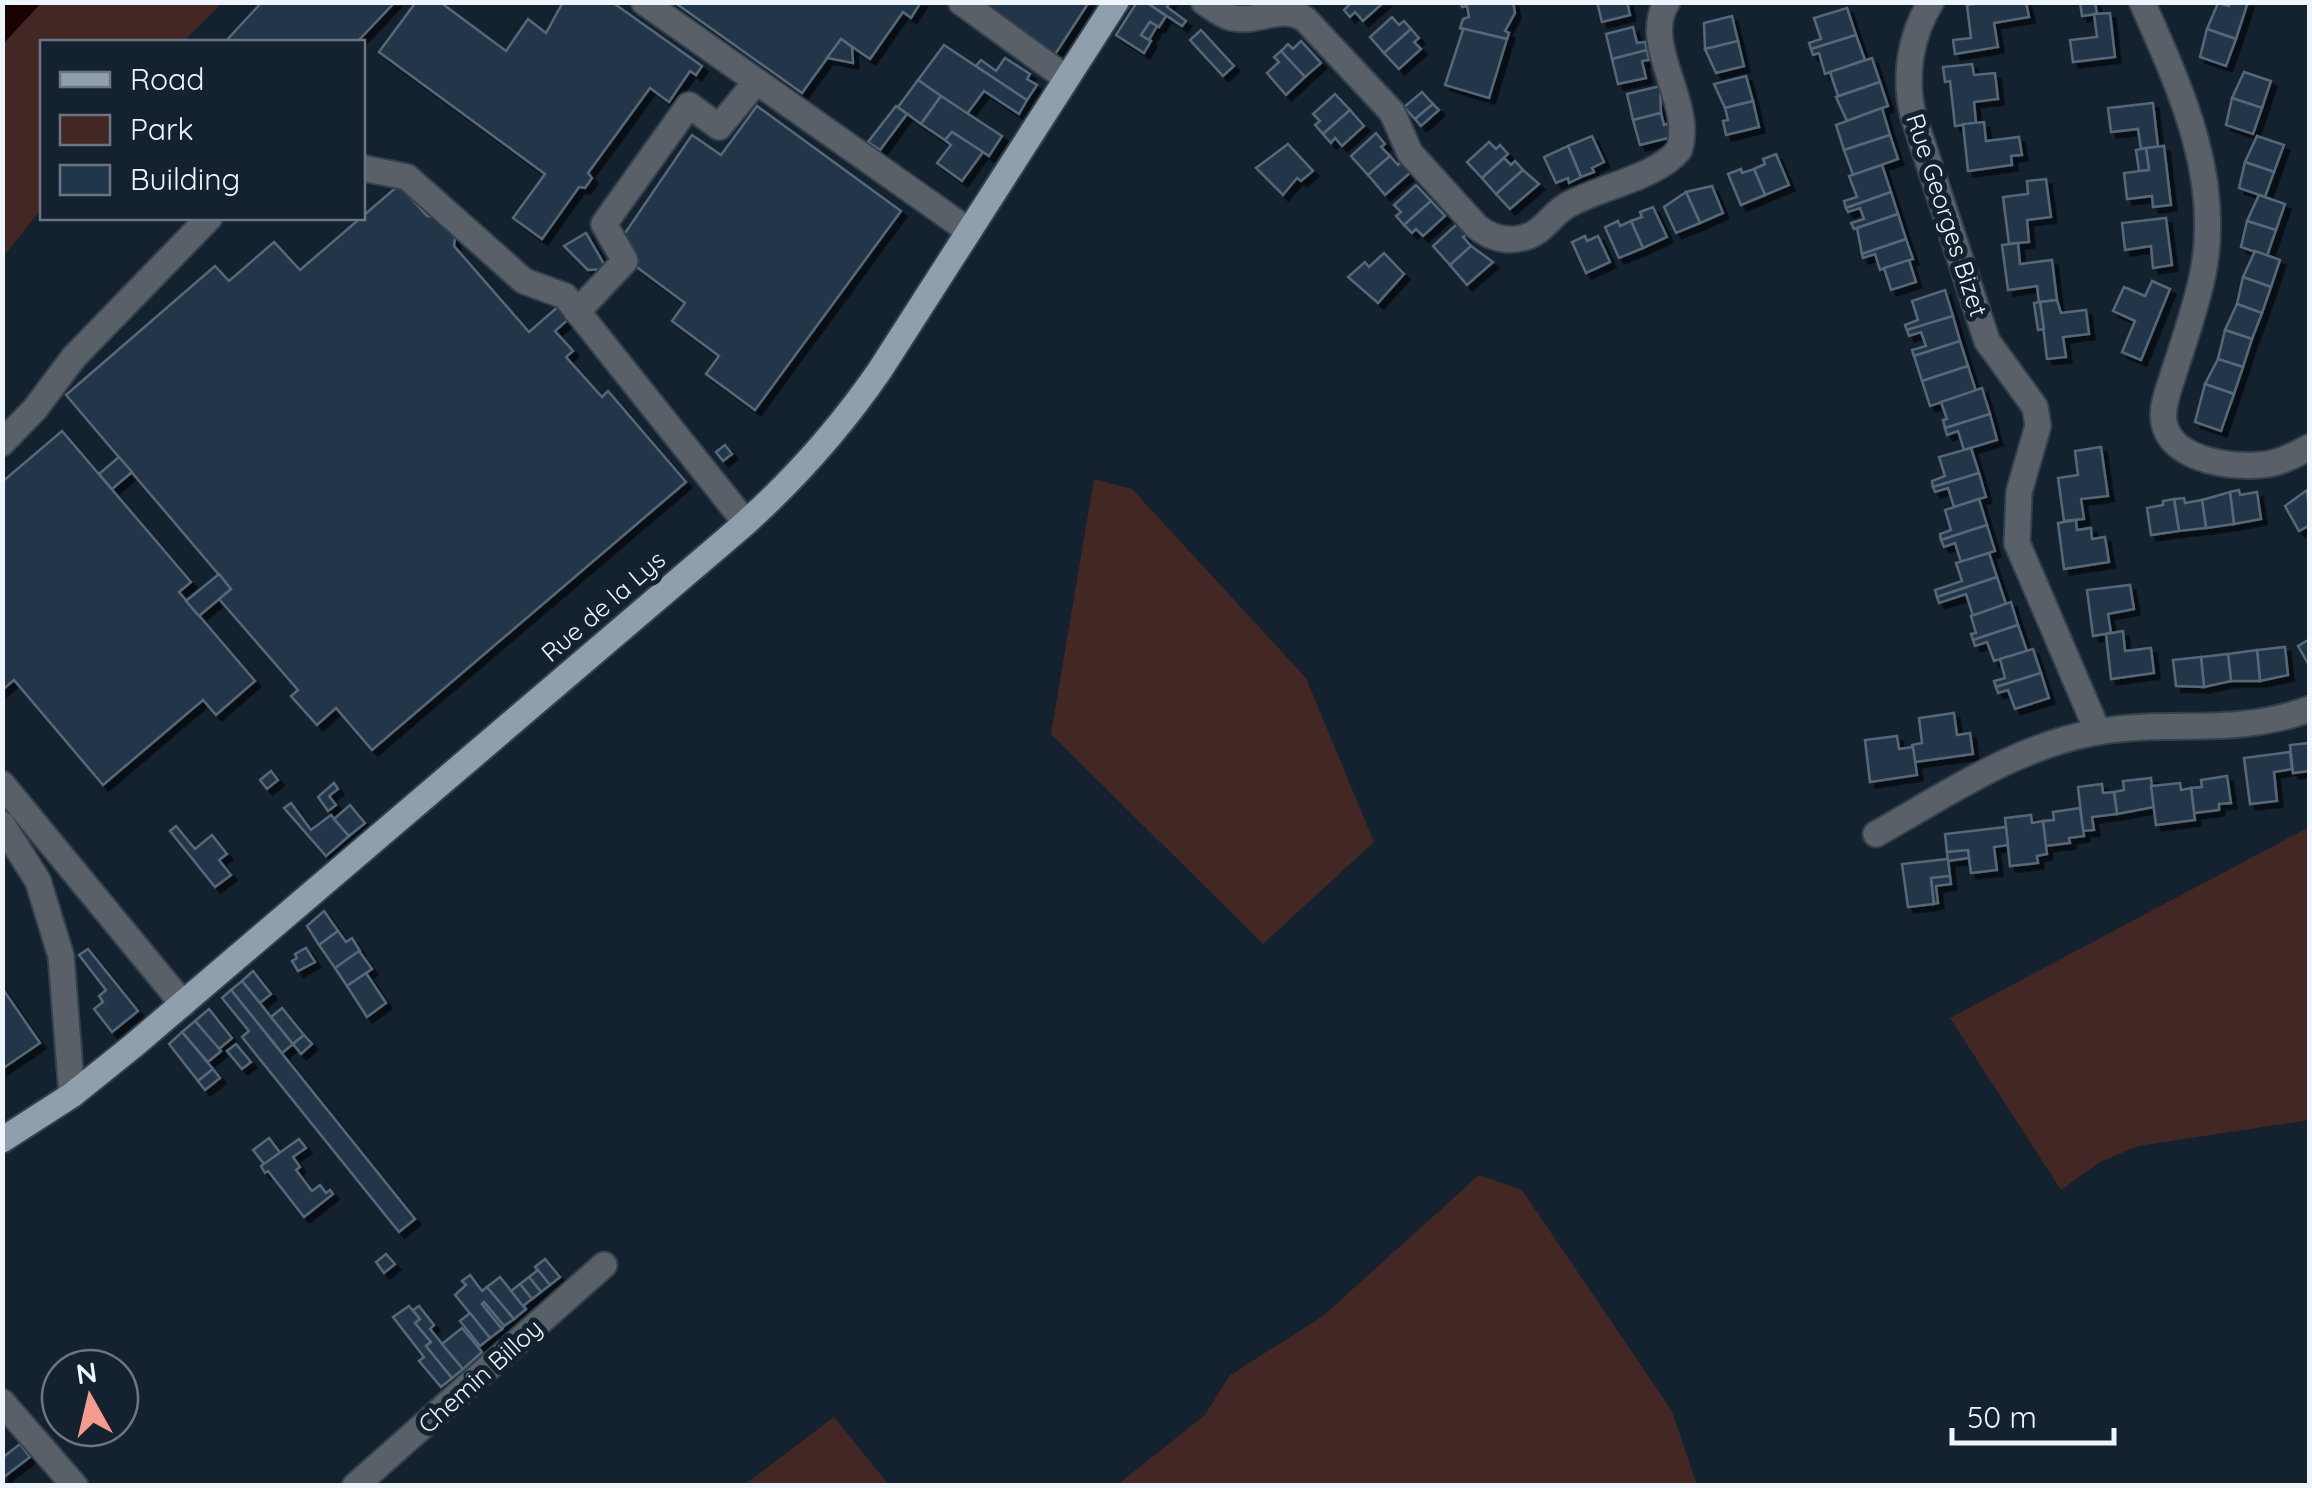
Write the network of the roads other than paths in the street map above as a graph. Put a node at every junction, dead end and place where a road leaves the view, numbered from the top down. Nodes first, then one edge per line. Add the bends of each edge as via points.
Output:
1 (644, 2) edge
2 (961, 2) edge
3 (1116, 2) edge
4 (1204, 2) edge
5 (1667, 2) edge
6 (2142, 2) edge
7 (1923, 5) edge
8 (1066, 78) junction
9 (756, 82) junction
10 (365, 169) edge
11 (207, 220) edge
12 (968, 232) junction
13 (577, 312) junction
14 (2, 443) edge
15 (2310, 447) edge
16 (746, 523) junction
17 (2310, 709) edge
18 (2098, 732) junction
19 (2, 784) edge
20 (2, 824) edge
21 (1876, 834) dead end
22 (182, 1004) junction
23 (72, 1095) junction
24 (2, 1140) edge
25 (604, 1265) dead end
26 (2, 1402) edge
27 (75, 1486) edge
28 (356, 1486) edge

1 - 9 street
2 - 8 street
3 - 8 main road, Rue de la Lys
4 - 5 street via 1234,18 1301,16 1392,112 1410,153 1472,222 1489,235 1512,239 1534,234 1564,207 1679,150 1681,121 1659,34
6 - 15 street via 2188,110 2206,196 2204,272 2168,390 2166,431 2194,454 2237,465 2276,462
7 - 18 street, Rue Georges Bizet via 1909,69 1913,115 1988,341 2038,416 2019,492 2017,543
8 - 12 main road, Rue de la Lys
9 - 12 street
9 - 13 street via 719,127 689,105 604,224 625,262
10 - 13 street via 407,177 524,281 565,296
11 - 14 street via 74,357
12 - 16 main road, Rue de la Lys via 848,415
13 - 16 street
16 - 22 main road, Rue de la Lys
17 - 18 street via 2242,726
18 - 21 street via 2030,750
19 - 22 street
20 - 23 street via 38,881 61,956
22 - 23 main road, Rue de la Lys
23 - 24 main road, Rue de la Lys
25 - 28 street, Chemin Billoy
26 - 27 street

